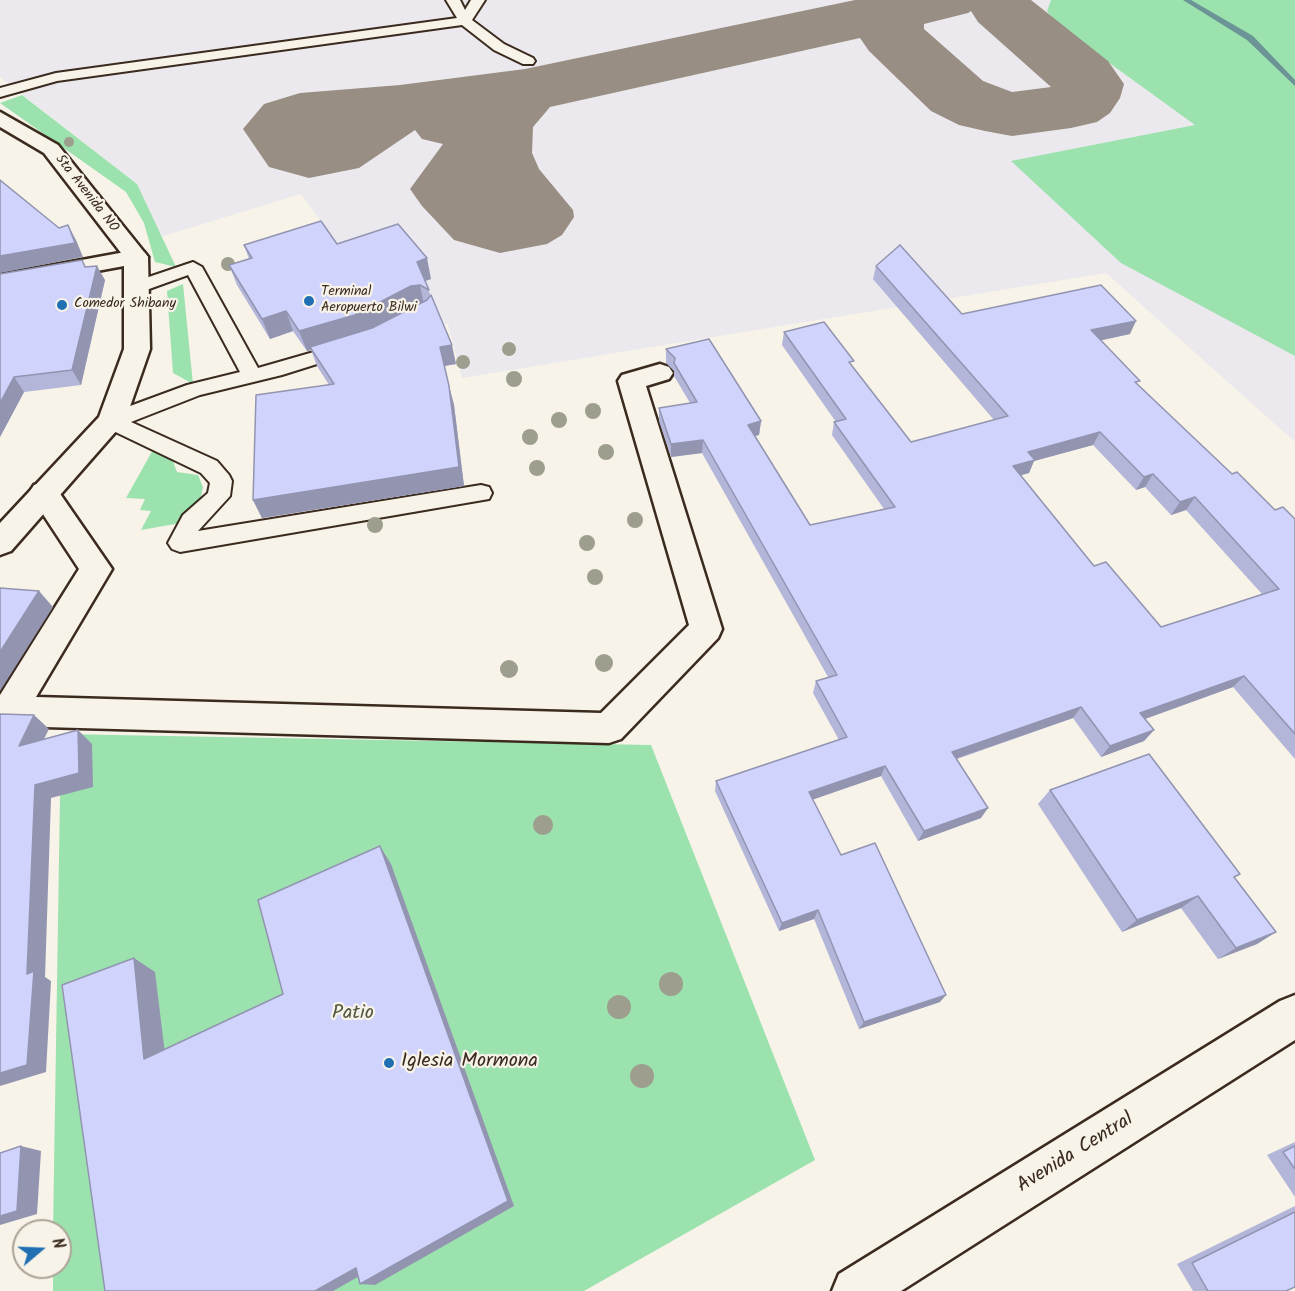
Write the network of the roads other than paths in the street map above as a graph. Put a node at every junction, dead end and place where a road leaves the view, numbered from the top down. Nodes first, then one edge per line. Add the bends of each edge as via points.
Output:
1 (453, 0) edge
2 (478, 0) edge
3 (465, 21) junction
4 (528, 61) dead end
5 (0, 93) edge
6 (0, 118) edge
7 (136, 257) junction
8 (0, 282) edge
9 (138, 287) junction
10 (359, 345) edge
11 (660, 373) dead end
12 (252, 375) junction
13 (111, 421) junction
14 (44, 493) junction
15 (481, 493) dead end
16 (0, 543) edge
17 (1295, 1016) edge
18 (856, 1291) edge

1 - 3 lane
2 - 3 lane
3 - 4 lane via 500,47
3 - 5 lane via 56,77
6 - 7 street, 5ta Avenida NO via 51,149
7 - 8 street
7 - 9 street
9 - 12 lane via 193,267
9 - 13 street via 137,349
10 - 12 lane
11 - 14 street via 631,381 706,629 609,728 9,711 96,569
12 - 13 lane via 194,390
13 - 14 street
13 - 15 lane via 209,467 221,481 219,496 191,521 180,543
14 - 16 street
17 - 18 street, Avenida Central

